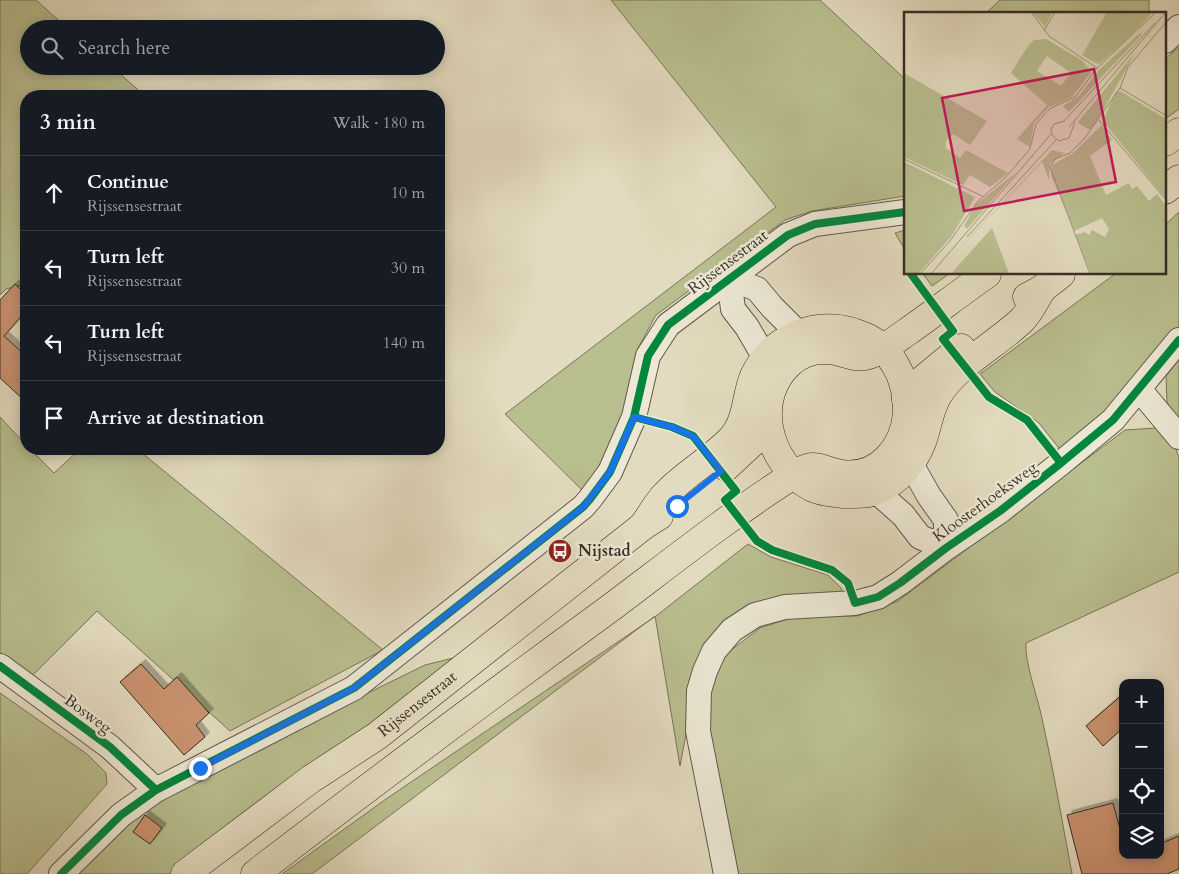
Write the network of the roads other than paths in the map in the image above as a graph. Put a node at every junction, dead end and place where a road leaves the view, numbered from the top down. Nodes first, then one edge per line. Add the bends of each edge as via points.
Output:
1 (1179, 27) edge
2 (1166, 40) edge
3 (1179, 132) edge
4 (1166, 141) edge
5 (1179, 180) edge
6 (1166, 189) edge
7 (904, 212) edge
8 (960, 275) edge
9 (985, 275) edge
10 (729, 278) junction
11 (1052, 281) edge
12 (798, 334) junction
13 (1179, 340) edge
14 (874, 343) junction
15 (771, 369) junction
16 (1139, 390) junction
17 (918, 406) junction
18 (767, 422) junction
19 (1179, 437) edge
20 (905, 453) junction
21 (803, 481) junction
22 (876, 491) junction
23 (643, 526) junction
24 (946, 548) junction
25 (0, 666) edge
26 (156, 790) junction
27 (61, 874) edge
28 (185, 874) edge
29 (255, 874) edge
30 (726, 874) edge

1 - 2 street
3 - 4 main road
5 - 6 main road
7 - 10 street, Rijssensestraat via 802,228
8 - 14 main road via 884,326
9 - 14 main road
10 - 12 street, Rijssensestraat via 757,289
10 - 15 street, Rijssensestraat via 733,309
10 - 26 street, Rijssensestraat via 668,325 648,356 634,417 610,472 583,507 354,688
11 - 17 main road via 1013,305 921,381
12 - 14 main road via 811,329 848,330
12 - 15 main road via 781,343
13 - 16 street, Kloosterhoeksweg
14 - 15 main road via 864,356 821,349 804,353 788,365
14 - 17 main road via 898,367
15 - 18 main road via 772,389
15 - 23 main road, Rijssensestraat via 755,374 740,427 730,440 665,495
16 - 19 street
16 - 24 street, Kloosterhoeksweg via 1113,420 1061,463
17 - 20 main road via 907,414
18 - 21 main road via 770,437 785,465
18 - 23 main road, Rijssensestraat via 754,441 721,471 677,506
20 - 21 main road via 892,455 872,470 856,474 810,466
20 - 22 main road via 895,480
20 - 24 street via 946,520
21 - 22 main road via 835,493
21 - 29 main road via 663,569
22 - 24 street via 903,515 920,537
23 - 28 main road, Rijssensestraat via 377,736 311,779
24 - 30 street, Kloosterhoeksweg via 878,596 855,603 785,607 754,615 732,630 714,651 700,691 698,731
25 - 26 street, Bosweg via 110,747
26 - 27 street, Rijssensestraat via 121,815

